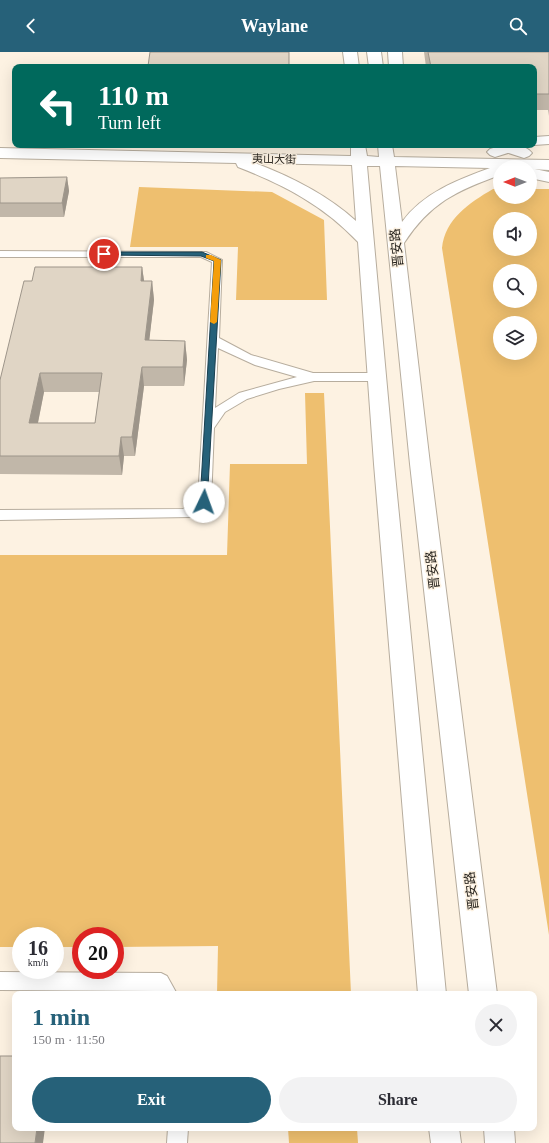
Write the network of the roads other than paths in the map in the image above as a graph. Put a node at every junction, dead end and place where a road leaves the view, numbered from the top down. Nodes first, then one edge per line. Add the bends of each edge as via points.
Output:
1 (350, 52) edge
2 (374, 52) edge
3 (395, 52) edge
4 (352, 64) edge
5 (376, 64) edge
6 (396, 64) edge
7 (537, 140) edge
8 (549, 140) edge
9 (0, 143) edge
10 (12, 143) edge
11 (188, 148) edge
12 (235, 150) edge
13 (359, 152) edge
14 (386, 152) edge
15 (0, 153) edge
16 (549, 154) edge
17 (510, 159) edge
18 (549, 165) edge
19 (549, 177) edge
20 (366, 241) junction
21 (396, 243) junction
22 (0, 254) edge
23 (213, 340) junction
24 (314, 377) junction
25 (377, 377) junction
26 (208, 428) junction
27 (0, 515) edge
28 (0, 981) edge
29 (166, 991) edge
30 (432, 991) edge
31 (483, 991) edge
32 (178, 1131) edge
33 (444, 1131) edge
34 (499, 1131) edge
35 (177, 1143) edge
36 (446, 1143) edge
37 (500, 1143) edge

1 - 4 main road
2 - 5 main road
3 - 6 main road
7 - 8 main road
9 - 10 main road
11 - 12 main road, 夷山大街
12 - 13 main road, 夷山大街
12 - 15 main road, 夷山大街
12 - 20 main road via 331,207
13 - 14 main road, 夷山大街
13 - 20 main road
14 - 17 main road, 夷山大街
14 - 21 main road, 晋安路
16 - 17 main road, 夷山大街
17 - 18 main road, 夷山大街
17 - 19 main road
17 - 21 main road via 431,202 414,217
20 - 25 main road
21 - 31 main road, 晋安路
22 - 23 lane via 202,254 217,260
23 - 24 lane via 251,361
23 - 26 lane
24 - 25 lane
24 - 26 lane via 243,396 221,408
25 - 30 main road
26 - 27 lane via 204,502 186,514
28 - 29 lane via 161,982
32 - 35 lane
33 - 36 main road
34 - 37 main road

